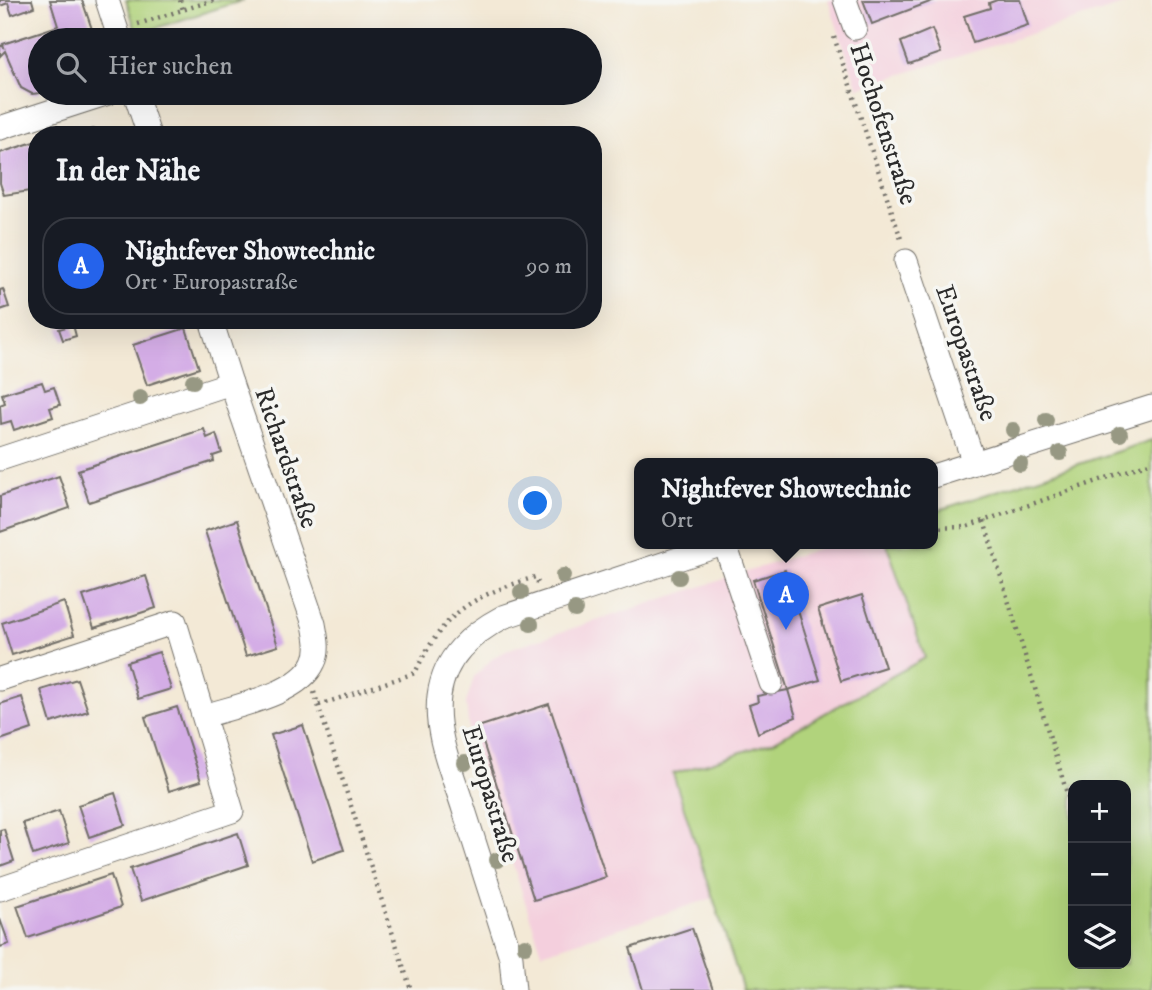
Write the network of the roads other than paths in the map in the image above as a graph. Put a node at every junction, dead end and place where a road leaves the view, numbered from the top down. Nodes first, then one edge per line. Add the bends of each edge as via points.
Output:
1 (107, 0) edge
2 (845, 0) edge
3 (116, 28) edge
4 (855, 28) dead end
5 (71, 105) edge
6 (139, 105) edge
7 (146, 126) edge
8 (0, 128) edge
9 (906, 261) road end
10 (214, 329) edge
11 (231, 383) junction
12 (1152, 407) edge
13 (0, 459) edge
14 (974, 463) junction
15 (938, 474) edge
16 (709, 549) edge
17 (726, 549) edge
18 (0, 679) edge
19 (771, 683) dead end
20 (204, 716) junction
21 (0, 888) edge
22 (514, 990) edge

1 - 3 street
2 - 4 street
5 - 8 street
6 - 7 street
9 - 14 street, Europastraße
10 - 11 street
11 - 13 street, Richardstraße
11 - 20 street, Richardstraße via 314,624 317,649 307,675 270,695
12 - 14 street, Europastraße
14 - 15 street, Europastraße
16 - 22 street, Europastraße via 503,617 474,632 449,666 439,694 443,741 511,957
17 - 19 street
18 - 20 street via 175,622
20 - 21 street via 232,811

